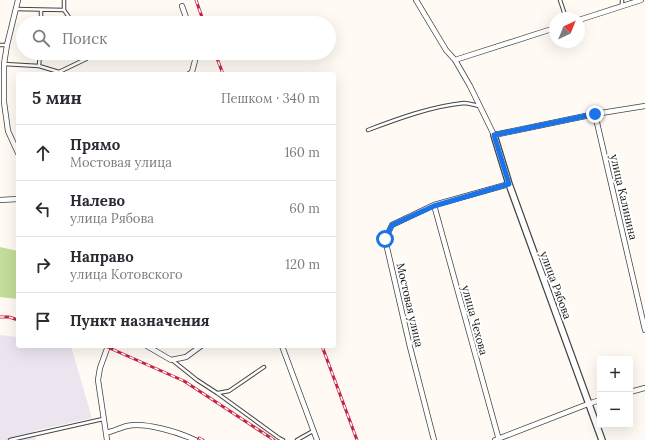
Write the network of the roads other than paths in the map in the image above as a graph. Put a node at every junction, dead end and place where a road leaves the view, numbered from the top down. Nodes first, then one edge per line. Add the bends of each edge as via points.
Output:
1 (18, 0) edge
2 (64, 0) edge
3 (416, 0) edge
4 (560, 0) edge
5 (622, 0) edge
6 (642, 0) edge
7 (182, 6) dead end
8 (622, 6) junction
9 (16, 9) junction
10 (41, 9) junction
11 (64, 10) junction
12 (564, 12) edge
13 (41, 16) edge
14 (68, 16) edge
15 (186, 16) edge
16 (585, 18) edge
17 (549, 30) edge
18 (0, 45) edge
19 (6, 45) junction
20 (39, 60) edge
21 (84, 60) edge
22 (195, 60) edge
23 (455, 60) junction
24 (4, 64) junction
25 (39, 66) junction
26 (59, 72) edge
27 (59, 72) edge
28 (192, 72) edge
29 (2, 102) edge
30 (479, 106) junction
31 (645, 106) edge
32 (595, 114) junction
33 (368, 130) dead end
34 (494, 135) junction
35 (16, 149) edge
36 (509, 184) junction
37 (16, 199) edge
38 (0, 200) edge
39 (434, 206) junction
40 (645, 330) edge
41 (107, 348) edge
42 (150, 348) edge
43 (197, 348) edge
44 (283, 348) edge
45 (171, 360) junction
46 (264, 367) dead end
47 (645, 388) edge
48 (633, 391) edge
49 (217, 393) junction
50 (597, 401) edge
51 (588, 404) junction
52 (104, 419) junction
53 (313, 431) junction
54 (106, 434) junction
55 (497, 439) edge
56 (10, 440) edge
57 (107, 440) edge
58 (195, 440) edge
59 (283, 440) edge
60 (297, 440) edge
61 (317, 440) edge
62 (434, 440) edge
63 (602, 440) edge

1 - 9 street
2 - 11 lane
3 - 23 street via 446,50
4 - 12 lane
5 - 8 lane
6 - 8 street
7 - 15 street
8 - 16 street
9 - 10 lane
9 - 19 street
10 - 11 lane
10 - 13 lane
11 - 14 lane
17 - 23 street
18 - 19 lane
19 - 24 street
20 - 25 lane
21 - 26 lane
22 - 28 street
23 - 30 street
24 - 25 lane
24 - 29 street
25 - 27 lane
29 - 35 street via 8,131
30 - 33 lane via 465,103 445,106
30 - 34 street
31 - 32 street
32 - 34 street
32 - 40 street, улица Калинина
34 - 36 street, улица Рябова
36 - 39 street, Мостовая улица
36 - 51 street, улица Рябова
37 - 38 street
39 - 55 street, улица Чехова
39 - 62 street, Мостовая улица via 392,225 385,239
41 - 52 street via 98,380
42 - 45 street
43 - 45 street via 186,357
44 - 53 street
45 - 49 lane
46 - 49 lane via 229,391
47 - 48 street
49 - 59 lane
50 - 51 street
51 - 55 street
51 - 63 street, улица Рябова
52 - 54 street
52 - 56 lane
53 - 60 lane
53 - 61 street
54 - 57 street
54 - 58 street via 128,426 154,426

